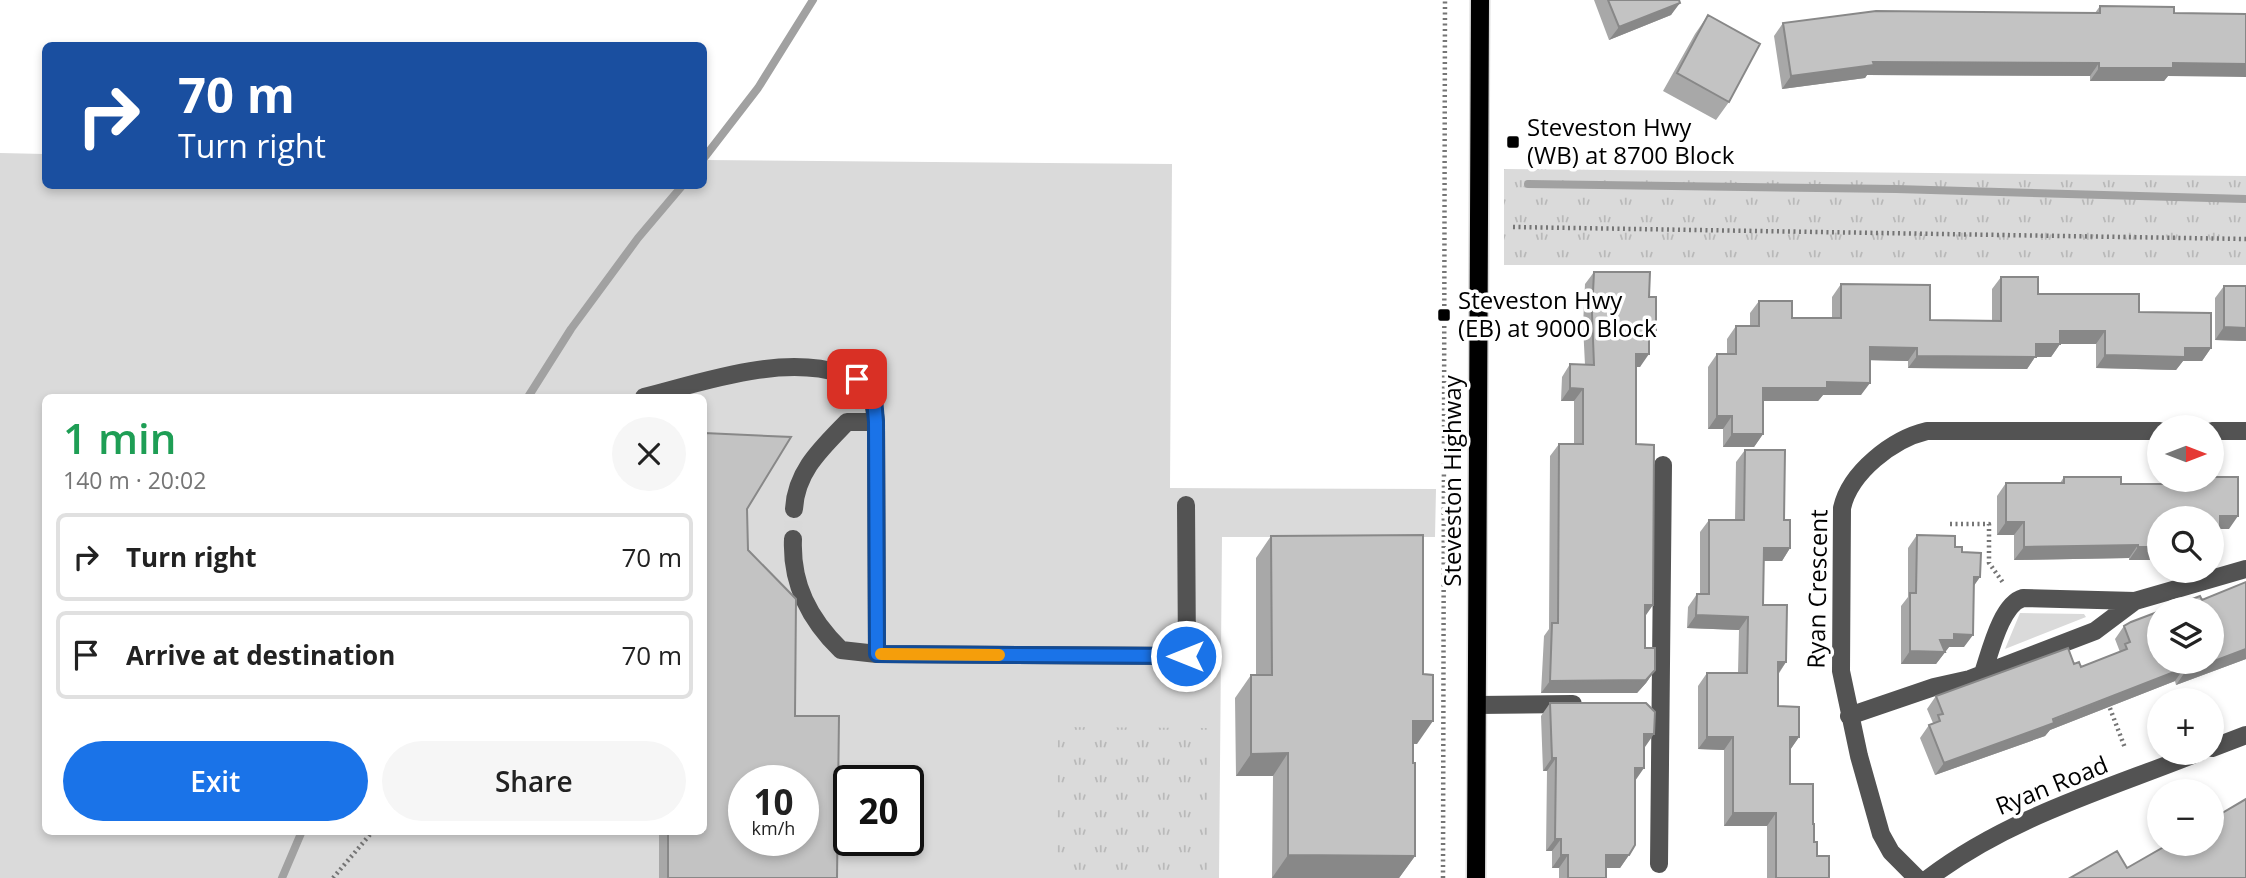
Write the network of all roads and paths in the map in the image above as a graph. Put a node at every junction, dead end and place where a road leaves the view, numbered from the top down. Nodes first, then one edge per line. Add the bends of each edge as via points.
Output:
1 (1445, 0) edge
2 (1480, 0) edge
3 (1513, 227) dead end
4 (2246, 239) edge
5 (656, 394) edge
6 (876, 422) junction
7 (2147, 431) edge
8 (2224, 431) edge
9 (2246, 431) edge
10 (1663, 465) dead end
11 (1186, 505) dead end
12 (793, 509) tunnel mouth
13 (1950, 524) dead end
14 (793, 538) tunnel mouth
15 (2246, 569) edge
16 (2016, 600) junction
17 (2135, 601) junction
18 (877, 654) junction
19 (1983, 674) junction
20 (2105, 697) edge
21 (1592, 704) edge
22 (1477, 705) junction
23 (1849, 716) junction
24 (2246, 735) edge
25 (2224, 743) edge
26 (2125, 748) dead end
27 (2167, 765) edge
28 (370, 835) edge
29 (1659, 864) dead end
30 (333, 878) edge
31 (1443, 878) edge
32 (1476, 878) edge
33 (1917, 878) edge
34 (1929, 878) edge

1 - 31 path
2 - 22 main road, Steveston Highway
3 - 4 path
5 - 6 street via 739,374 793,367 829,369 857,379 874,398
6 - 12 street via 847,422 840,429 806,467 794,493
6 - 18 street
7 - 23 street, Ryan Crescent via 1927,431 1905,437 1883,453 1852,484 1842,508 1840,664
8 - 9 street
10 - 29 street via 1654,704
11 - 18 street via 1186,656
13 - 16 path via 1989,524 1989,563
14 - 18 street via 798,583 811,616 841,650
15 - 17 street
16 - 17 street
16 - 19 street via 2005,612
17 - 19 street via 2095,631
19 - 23 street
20 - 26 path
21 - 22 street
22 - 32 main road, Steveston Highway
23 - 33 street, Ryan Crescent via 1881,834 1891,852
24 - 25 street
27 - 34 street, Ryan Road via 2011,827
28 - 30 path

